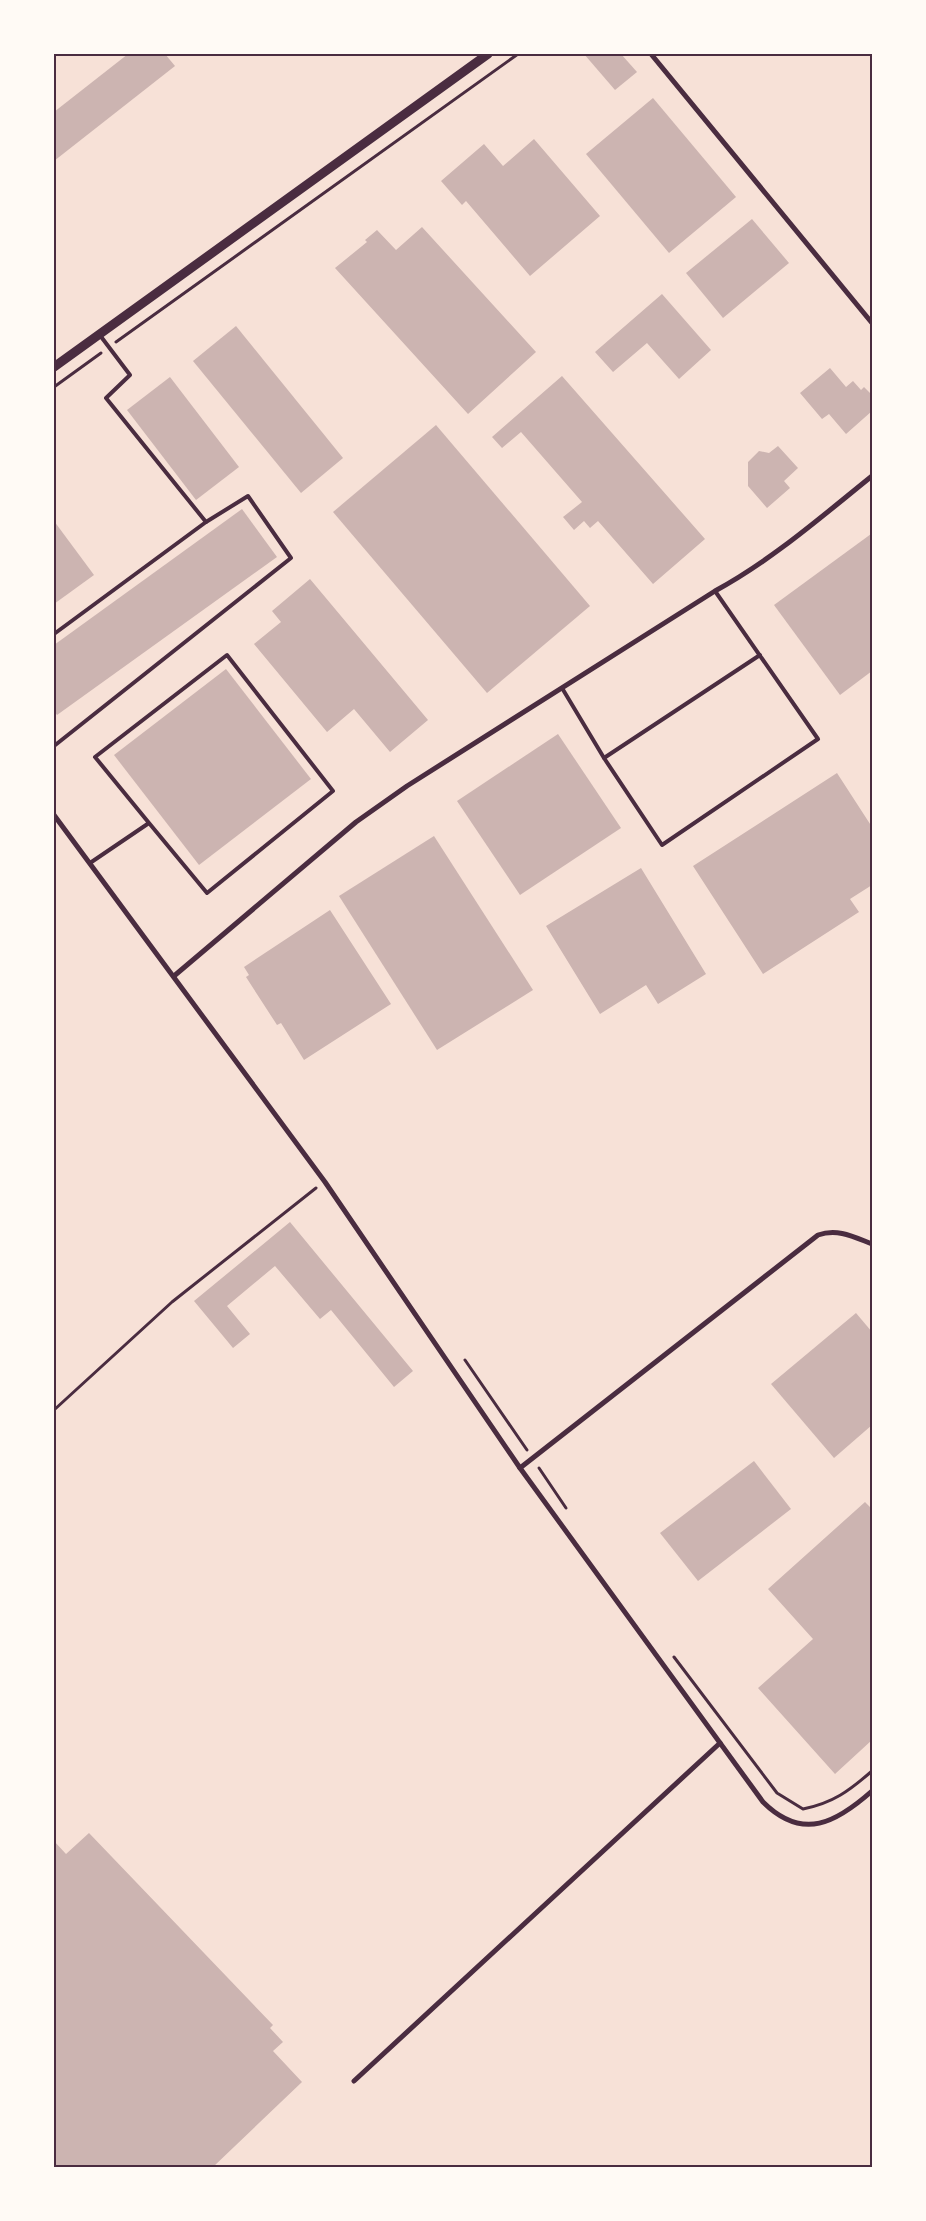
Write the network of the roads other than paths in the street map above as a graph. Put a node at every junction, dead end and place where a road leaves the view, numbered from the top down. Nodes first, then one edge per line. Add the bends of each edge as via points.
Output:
1 (488, 54) edge
2 (651, 54) edge
3 (872, 323) edge
4 (99, 334) junction
5 (54, 367) edge
6 (872, 476) edge
7 (206, 522) junction
8 (715, 591) junction
9 (54, 634) edge
10 (760, 655) junction
11 (562, 688) junction
12 (54, 746) edge
13 (604, 758) junction
14 (54, 815) edge
15 (149, 823) junction
16 (90, 863) junction
17 (174, 976) junction
18 (872, 1244) edge
19 (520, 1468) junction
20 (720, 1743) junction
21 (872, 1791) edge
22 (354, 2081) dead end

1 - 4 street
2 - 3 street
4 - 5 street
4 - 7 lane via 130,375 106,398
6 - 8 street via 782,548
7 - 9 lane
7 - 12 lane via 248,496 291,558
8 - 10 lane
8 - 11 street
10 - 13 lane
10 - 13 lane via 818,739 662,845
11 - 13 lane
11 - 17 street via 356,822
14 - 16 street
15 - 15 lane via 95,757 227,654 333,791 207,893
15 - 16 lane
16 - 17 street
17 - 19 street via 324,1182
18 - 19 street via 844,1233 829,1231 818,1235
19 - 20 street
20 - 21 street via 763,1802 792,1822 812,1825 828,1822 851,1809
20 - 22 street

